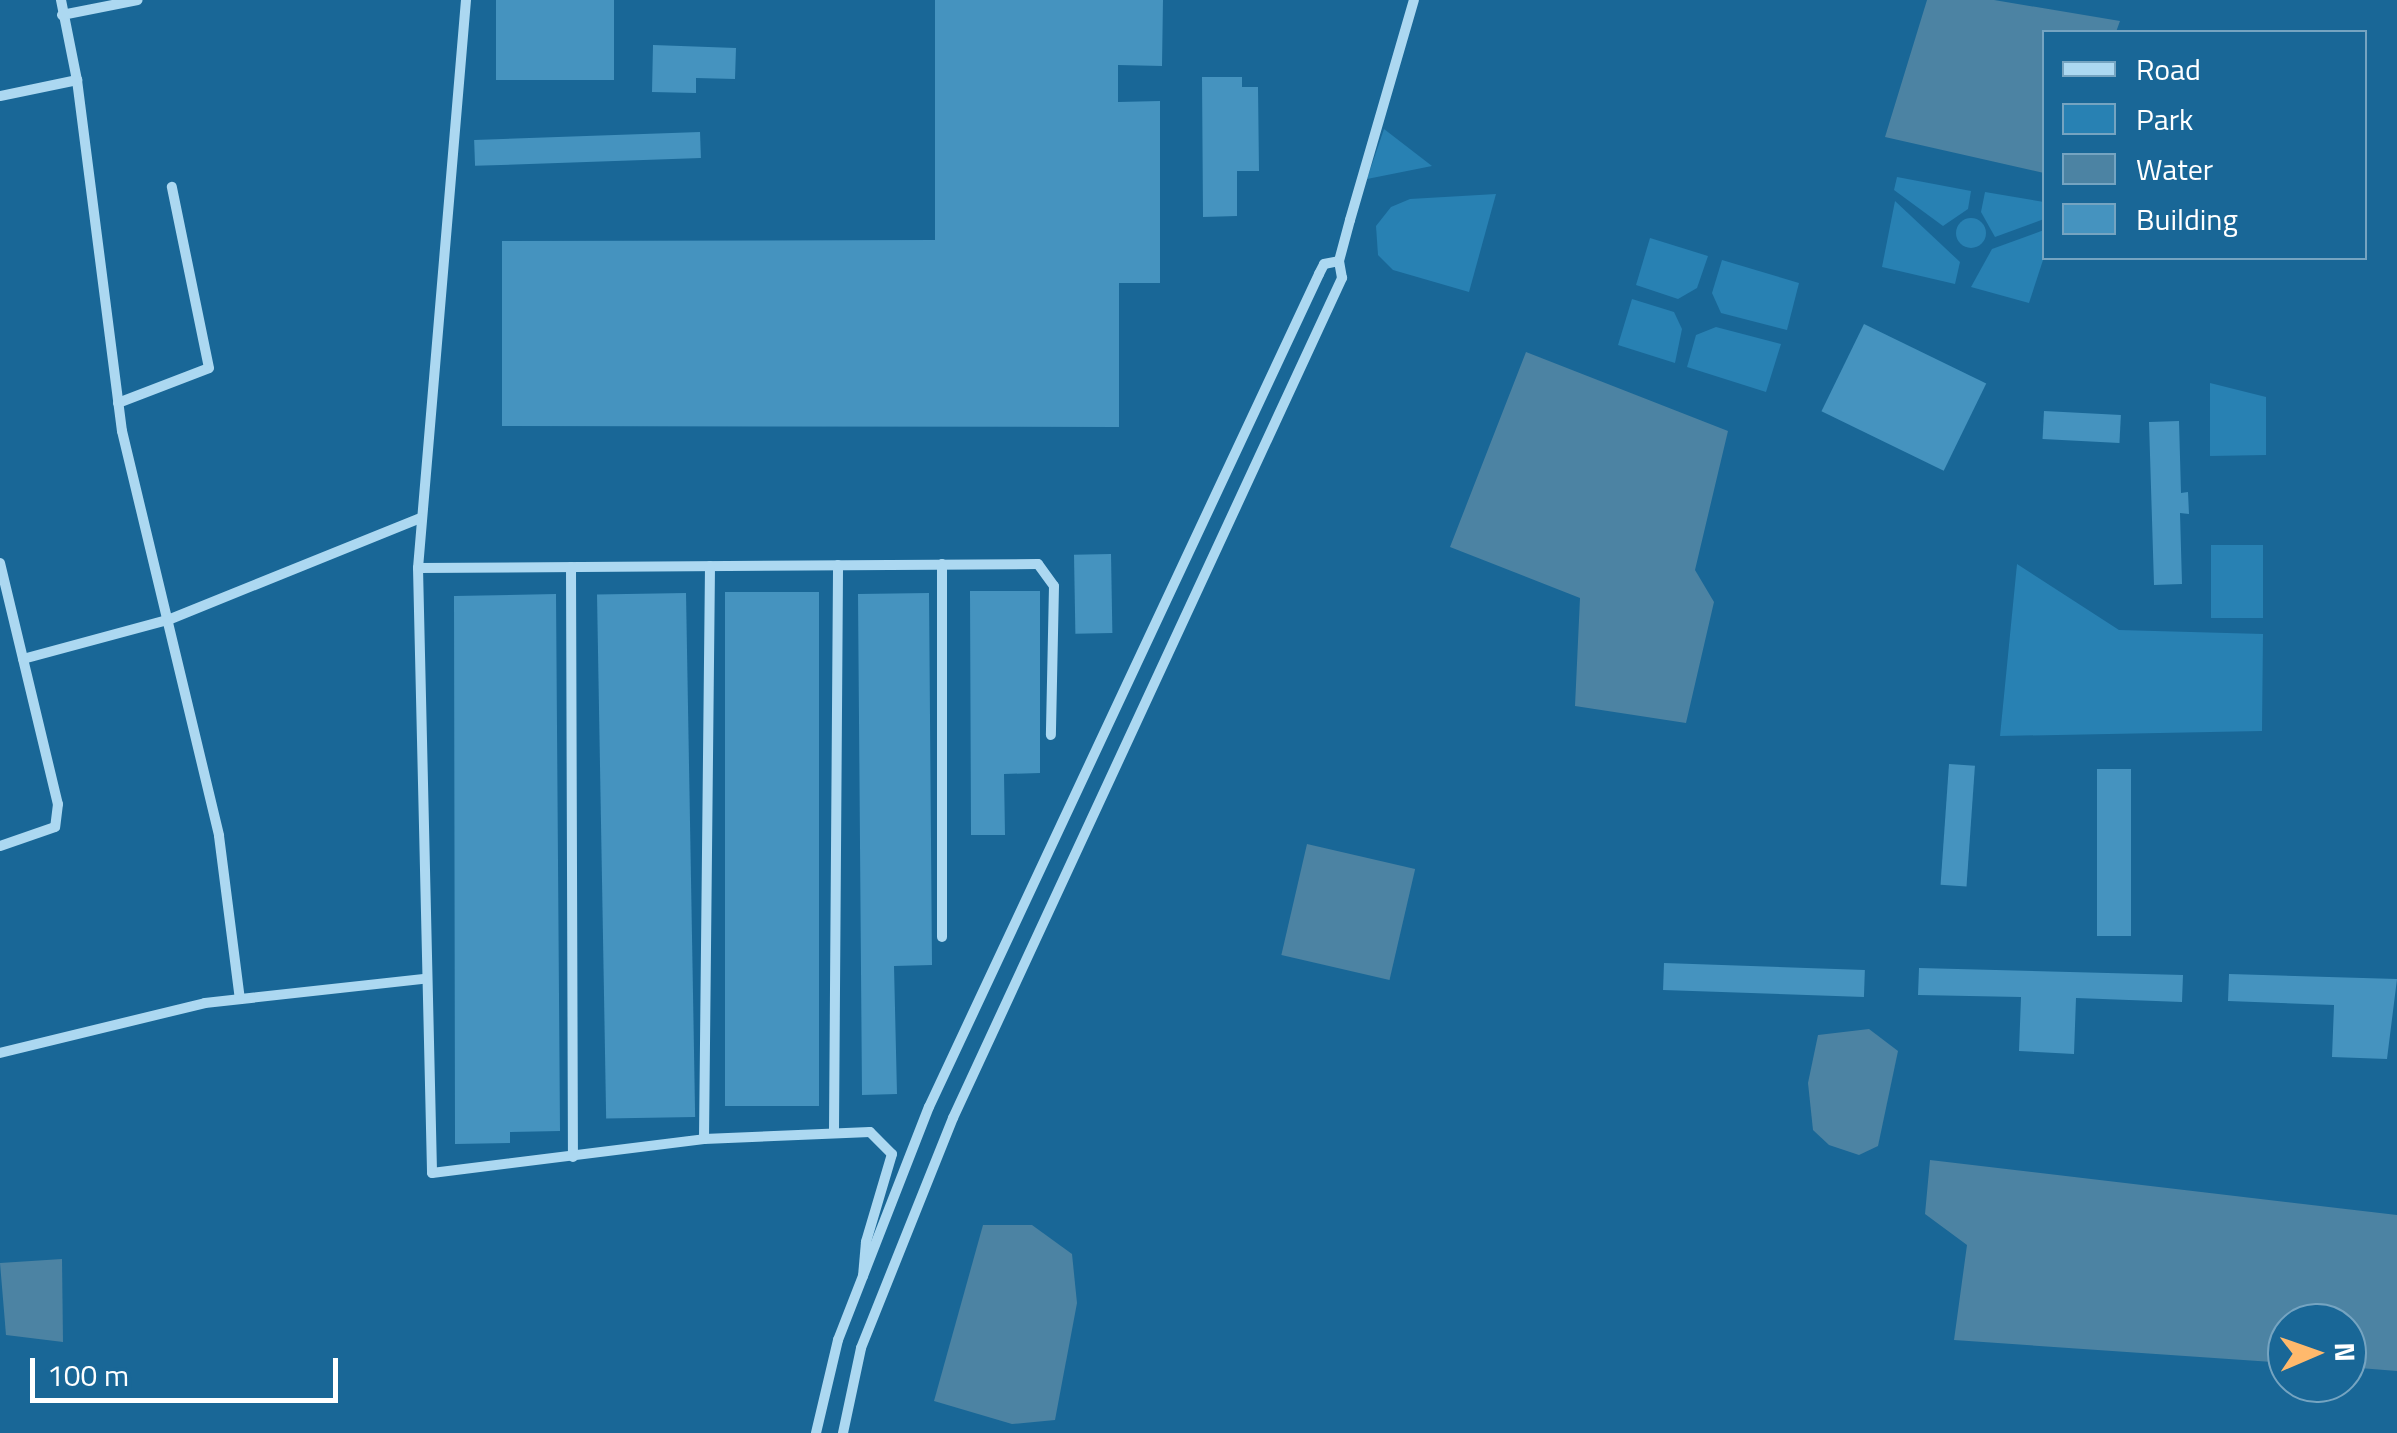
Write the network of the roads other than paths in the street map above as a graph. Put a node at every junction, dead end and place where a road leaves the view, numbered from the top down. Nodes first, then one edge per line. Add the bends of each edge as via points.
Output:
1 (60, 0) edge
2 (138, 0) edge
3 (466, 0) edge
4 (1414, 0) edge
5 (62, 15) junction
6 (77, 80) junction
7 (0, 96) edge
8 (172, 188) dead end
9 (1339, 262) junction
10 (118, 404) junction
11 (420, 518) junction
12 (0, 563) edge
13 (942, 564) junction
14 (838, 565) junction
15 (710, 566) junction
16 (571, 567) junction
17 (418, 568) junction
18 (168, 620) junction
19 (23, 660) junction
20 (1052, 735) dead end
21 (0, 846) edge
22 (942, 938) dead end
23 (424, 979) junction
24 (240, 1000) junction
25 (0, 1053) edge
26 (930, 1107) junction
27 (953, 1118) junction
28 (834, 1130) junction
29 (704, 1138) junction
30 (573, 1157) junction
31 (863, 1276) junction
32 (816, 1433) edge
33 (843, 1433) edge

1 - 5 street
2 - 5 street
3 - 11 street
4 - 9 street
5 - 6 street
6 - 7 street
6 - 10 street
8 - 10 street via 209,368
9 - 26 street via 1324,264 1319,274
9 - 27 street via 1342,278
10 - 18 street
11 - 17 street
11 - 18 street
12 - 19 street
13 - 14 street
13 - 20 street via 1038,564 1049,572
13 - 22 street
14 - 15 street
14 - 28 street
15 - 16 street
15 - 29 street
16 - 17 street
16 - 30 street
17 - 23 street
18 - 19 street
18 - 24 street via 218,836
19 - 21 street via 55,827 42,837
23 - 24 street
23 - 30 street via 432,1174
24 - 25 street
26 - 27 street
26 - 31 street
27 - 33 street via 861,1348
28 - 29 street
28 - 31 street via 870,1132 892,1154
29 - 30 street
31 - 32 street via 838,1340

